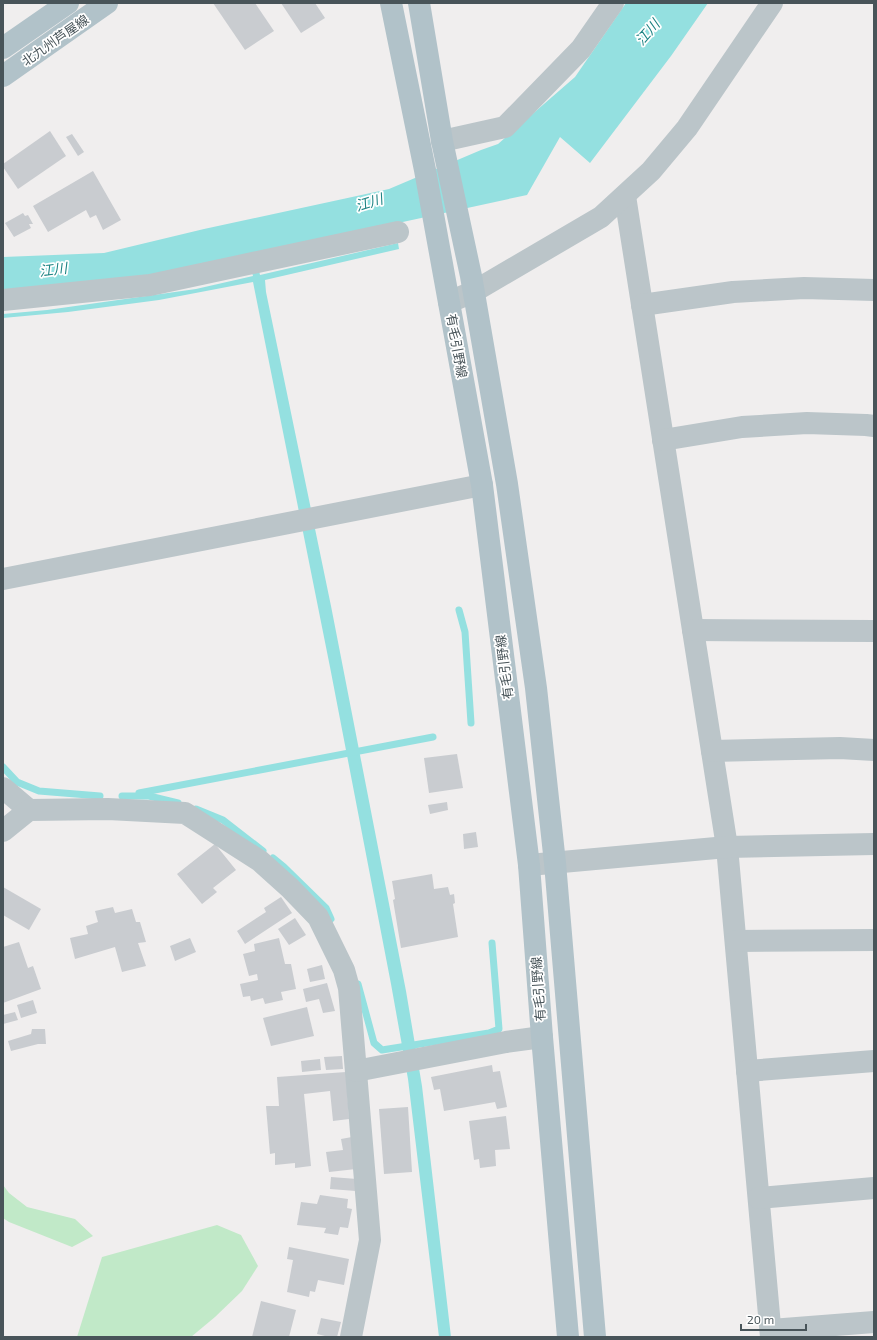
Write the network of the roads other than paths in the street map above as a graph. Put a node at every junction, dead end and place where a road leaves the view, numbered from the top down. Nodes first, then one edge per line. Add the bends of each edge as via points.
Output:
1 (68, 3) edge
2 (107, 3) edge
3 (391, 3) edge
4 (419, 3) edge
5 (613, 3) edge
6 (772, 3) edge
7 (3, 48) edge
8 (3, 76) edge
9 (444, 150) junction
10 (625, 196) junction
11 (398, 232) dead end
12 (472, 284) junction
13 (874, 290) edge
14 (448, 295) junction
15 (3, 300) edge
16 (642, 305) junction
17 (874, 426) edge
18 (663, 440) junction
19 (482, 484) junction
20 (3, 580) edge
21 (693, 630) junction
22 (874, 630) edge
23 (874, 750) edge
24 (712, 751) junction
25 (3, 788) edge
26 (29, 810) junction
27 (3, 831) edge
28 (874, 844) edge
29 (727, 847) junction
30 (555, 863) junction
31 (529, 865) junction
32 (874, 940) edge
33 (736, 941) junction
34 (542, 1037) junction
35 (874, 1061) edge
36 (356, 1071) junction
37 (747, 1071) junction
38 (874, 1188) edge
39 (759, 1198) junction
40 (874, 1322) edge
41 (771, 1334) edge
42 (352, 1337) edge
43 (568, 1337) edge
44 (595, 1337) edge

1 - 7 main road, 北九州芦屋線
2 - 8 main road, 北九州芦屋線
3 - 14 main road, 有毛引野線
4 - 9 main road, 有毛引野線
5 - 9 street via 581,49 505,127
6 - 10 street via 688,128 651,171
9 - 12 main road, 有毛引野線
10 - 12 street via 601,217
10 - 16 street
11 - 15 street via 150,285
12 - 14 street
12 - 30 main road, 有毛引野線 via 507,484 534,672
13 - 16 street via 812,288 733,292
14 - 19 main road, 有毛引野線
16 - 18 street
17 - 18 street via 807,423 742,427
18 - 21 street
19 - 20 street
19 - 31 main road, 有毛引野線
21 - 22 street
21 - 24 street
23 - 24 street via 840,748
24 - 29 street
25 - 26 street
26 - 27 street
26 - 36 street via 108,809 185,813 260,861 318,917 344,970 349,988
28 - 29 street
29 - 30 street
29 - 33 street
30 - 31 street
30 - 44 main road, 有毛引野線
31 - 34 main road, 有毛引野線
32 - 33 street
33 - 37 street
34 - 36 street
34 - 43 main road, 有毛引野線
35 - 37 street
36 - 42 street via 370,1240
37 - 39 street
38 - 39 street
39 - 41 street
40 - 41 street

